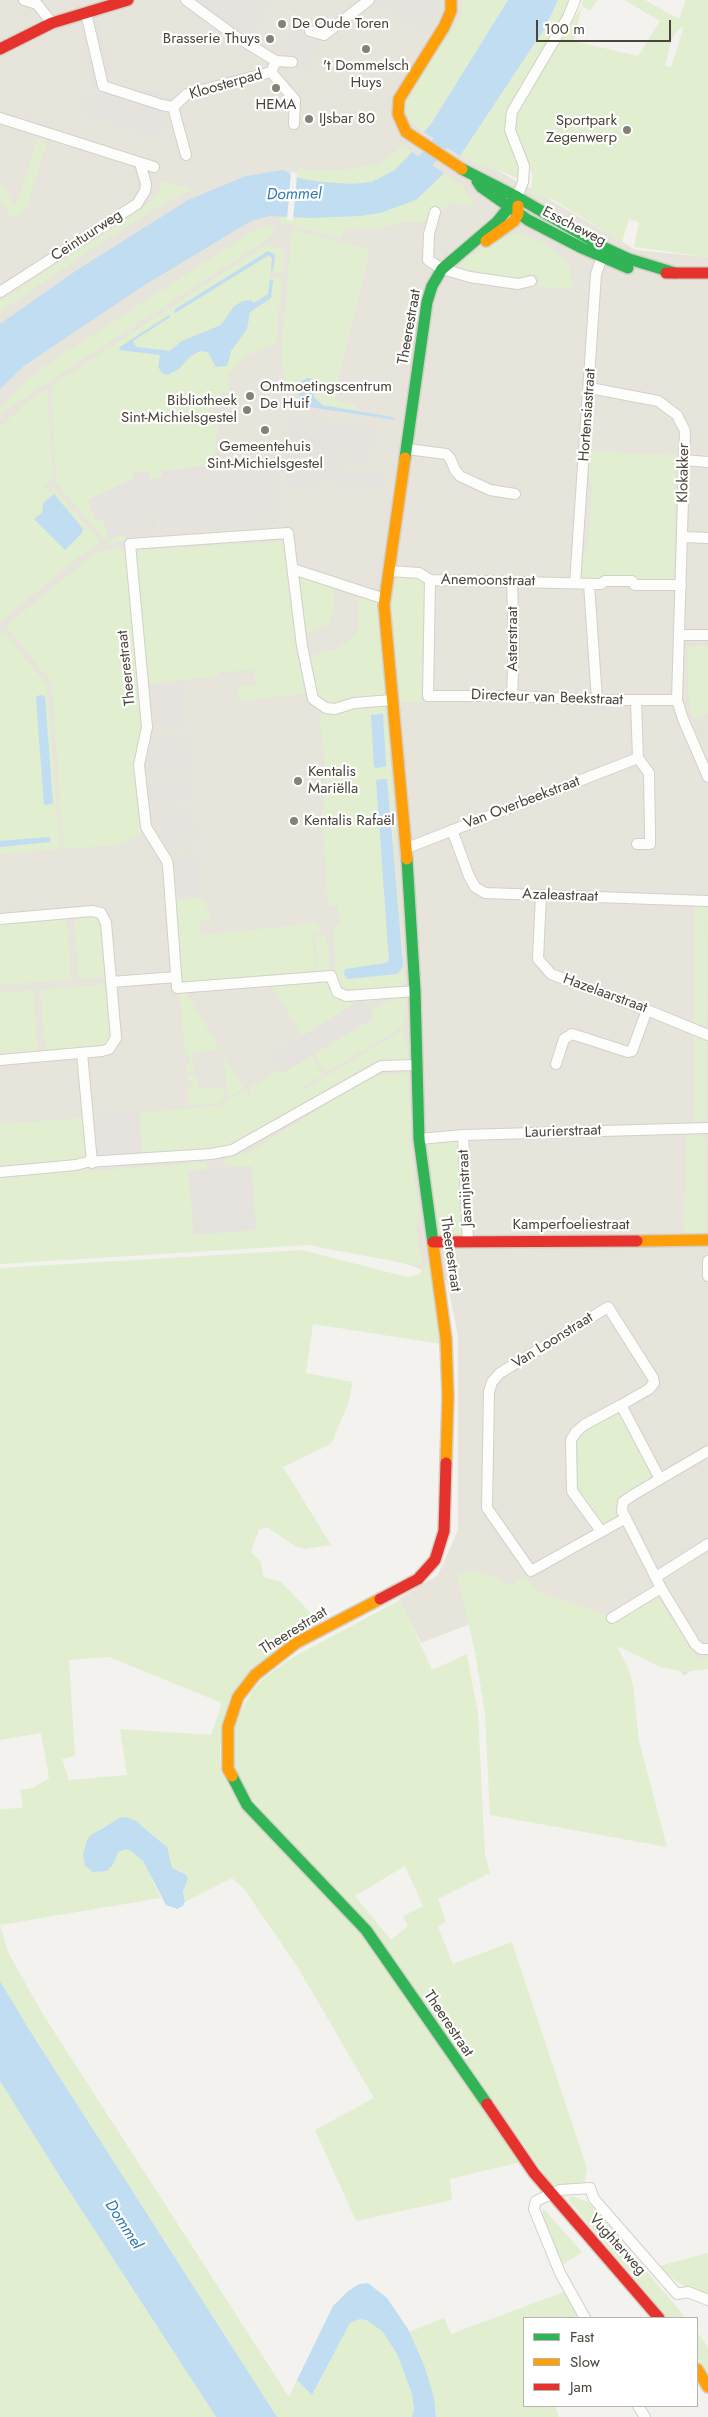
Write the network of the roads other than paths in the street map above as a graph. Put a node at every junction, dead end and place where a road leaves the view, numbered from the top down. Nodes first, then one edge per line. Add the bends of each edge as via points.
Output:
1 (24, 0) edge
2 (128, 0) edge
3 (186, 0) edge
4 (369, 0) edge
5 (452, 0) edge
6 (575, 0) edge
7 (86, 12) junction
8 (52, 23) junction
9 (310, 31) dead end
10 (0, 49) edge
11 (276, 61) junction
12 (292, 62) dead end
13 (271, 72) junction
14 (173, 107) junction
15 (0, 118) edge
16 (294, 124) dead end
17 (186, 154) dead end
18 (140, 163) junction
19 (154, 168) dead end
20 (469, 174) junction
21 (517, 197) junction
22 (508, 208) junction
23 (435, 212) dead end
24 (518, 214) junction
25 (472, 246) junction
26 (603, 253) junction
27 (442, 269) junction
28 (708, 273) edge
29 (531, 281) dead end
30 (0, 292) edge
31 (590, 388) junction
32 (406, 449) junction
33 (684, 460) junction
34 (708, 462) edge
35 (515, 494) dead end
36 (684, 537) junction
37 (708, 538) edge
38 (293, 569) junction
39 (389, 571) junction
40 (430, 580) junction
41 (512, 582) junction
42 (575, 583) junction
43 (589, 584) junction
44 (681, 585) junction
45 (385, 600) junction
46 (680, 635) junction
47 (708, 635) edge
48 (512, 696) junction
49 (392, 700) junction
50 (597, 700) junction
51 (677, 700) junction
52 (636, 701) junction
53 (638, 758) junction
54 (708, 777) edge
55 (452, 830) junction
56 (637, 844) dead end
57 (407, 848) junction
58 (541, 895) junction
59 (708, 901) edge
60 (0, 919) edge
61 (176, 977) junction
62 (111, 982) junction
63 (415, 991) junction
64 (647, 1010) junction
65 (708, 1035) edge
66 (82, 1053) junction
67 (0, 1060) edge
68 (556, 1064) dead end
69 (415, 1065) junction
70 (708, 1128) edge
71 (463, 1135) junction
72 (419, 1139) junction
73 (92, 1163) junction
74 (0, 1172) edge
75 (708, 1240) edge
76 (468, 1241) junction
77 (433, 1242) junction
78 (708, 1261) edge
79 (708, 1276) edge
80 (621, 1405) junction
81 (708, 1451) edge
82 (660, 1478) junction
83 (626, 1518) junction
84 (601, 1531) junction
85 (708, 1544) edge
86 (656, 1577) junction
87 (661, 1588) junction
88 (612, 1618) dead end
89 (708, 1649) edge
90 (550, 2193) junction
91 (708, 2300) edge
92 (584, 2317) edge
93 (658, 2317) edge
94 (698, 2371) edge
95 (708, 2386) edge

1 - 8 street via 36,4
2 - 7 main road
3 - 11 street
4 - 9 street via 324,35
5 - 20 main road, Esscheweg via 444,27 402,92 398,114 410,135
6 - 21 street via 512,112 510,130 524,166 523,182
7 - 8 main road
7 - 14 street, Kloosterpad via 103,86
8 - 10 main road
11 - 12 street
11 - 13 street, Kloosterpad
13 - 14 street, Kloosterpad via 187,94
13 - 16 street via 295,100
14 - 17 street, Kloosterpad
15 - 18 street
18 - 19 street
18 - 30 street, Ceintuurweg via 146,184 137,204
20 - 21 main road, Esscheweg
20 - 22 main road, Esscheweg
21 - 22 main road, Theerestraat
21 - 24 main road
21 - 26 main road, Esscheweg
22 - 24 main road, Esscheweg
22 - 25 main road, Theerestraat
23 - 27 street via 429,234 428,260
24 - 25 main road, Theerestraat via 494,237
24 - 26 main road, Esscheweg
25 - 27 main road, Theerestraat
26 - 28 main road, Esscheweg via 629,269 644,272
26 - 31 street, Hortensiastraat via 596,274
27 - 29 street via 509,283
27 - 32 main road, Theerestraat via 432,286 428,302
31 - 33 street, Klokakker via 658,401 677,415 685,431
31 - 42 street, Hortensiastraat
32 - 35 street via 446,454 460,476 490,490
32 - 39 main road, Theerestraat
33 - 34 street
33 - 36 street, Klokakker
36 - 37 street
36 - 44 street, Klokakker
38 - 45 street
38 - 49 street, Theerestraat via 302,646 313,699 326,708 335,709 354,703
38 - 61 street, Theerestraat via 288,533 130,544 147,727 139,765 146,826 168,866
39 - 40 street, Anemoonstraat via 419,573
39 - 45 main road, Theerestraat
40 - 41 street, Anemoonstraat
40 - 48 street, Directeur van Beekstraat via 428,696
41 - 42 street, Anemoonstraat
41 - 48 street, Asterstraat
42 - 43 street, Anemoonstraat
43 - 44 street, Anemoonstraat via 632,581 635,584
43 - 50 street
44 - 46 street, Klokakker
45 - 49 main road, Theerestraat via 384,624
46 - 47 street
46 - 51 street, Klokakker
48 - 50 street, Directeur van Beekstraat
49 - 57 main road, Theerestraat
50 - 52 street, Directeur van Beekstraat
51 - 52 street, Directeur van Beekstraat
51 - 54 street
52 - 53 street
53 - 55 street, Van Overbeekstraat
53 - 56 street via 649,772 650,844
55 - 57 street, Van Overbeekstraat
55 - 58 street, Azaleastraat via 468,876 476,887 485,893
57 - 63 main road, Theerestraat
58 - 59 street, Azaleastraat
58 - 64 street, Hazelaarstraat via 538,959 551,974
60 - 62 street via 98,911 106,923
61 - 62 street
61 - 63 street, Theerestraat via 177,988 331,976 337,992 346,996
62 - 66 street via 116,1038 109,1049
63 - 69 main road, Theerestraat
64 - 65 street, Hazelaarstraat
64 - 68 street via 632,1051 572,1034 564,1039
66 - 67 street
66 - 73 street
69 - 72 main road, Theerestraat
69 - 73 street via 381,1066 232,1150
70 - 71 street, Laurierstraat
71 - 72 street, Laurierstraat
71 - 76 street, Jasmijnstraat
72 - 77 main road, Theerestraat
73 - 74 street
75 - 76 main road, Kamperfoeliestraat
76 - 77 main road, Kamperfoeliestraat
77 - 90 main road, Theerestraat via 446,1339 448,1397 444,1531 438,1554 418,1579 296,1643 254,1676 232,1711 228,1727 228,1768 247,1805 366,1930 509,2140
78 - 79 street
80 - 82 street
80 - 84 street via 584,1425 571,1440 572,1491
80 - 84 street, Van Loonstraat via 654,1383 608,1307 500,1373 489,1392 487,1508 531,1571
81 - 82 street
82 - 83 street via 623,1502 622,1511
83 - 84 street
83 - 86 street
85 - 86 street
86 - 87 street
87 - 88 street
87 - 89 street via 695,1644 701,1649
90 - 91 street via 590,2188 594,2199 677,2294 688,2292
90 - 92 street via 536,2201 534,2209 560,2273
90 - 93 main road, Vughterweg
94 - 95 main road

